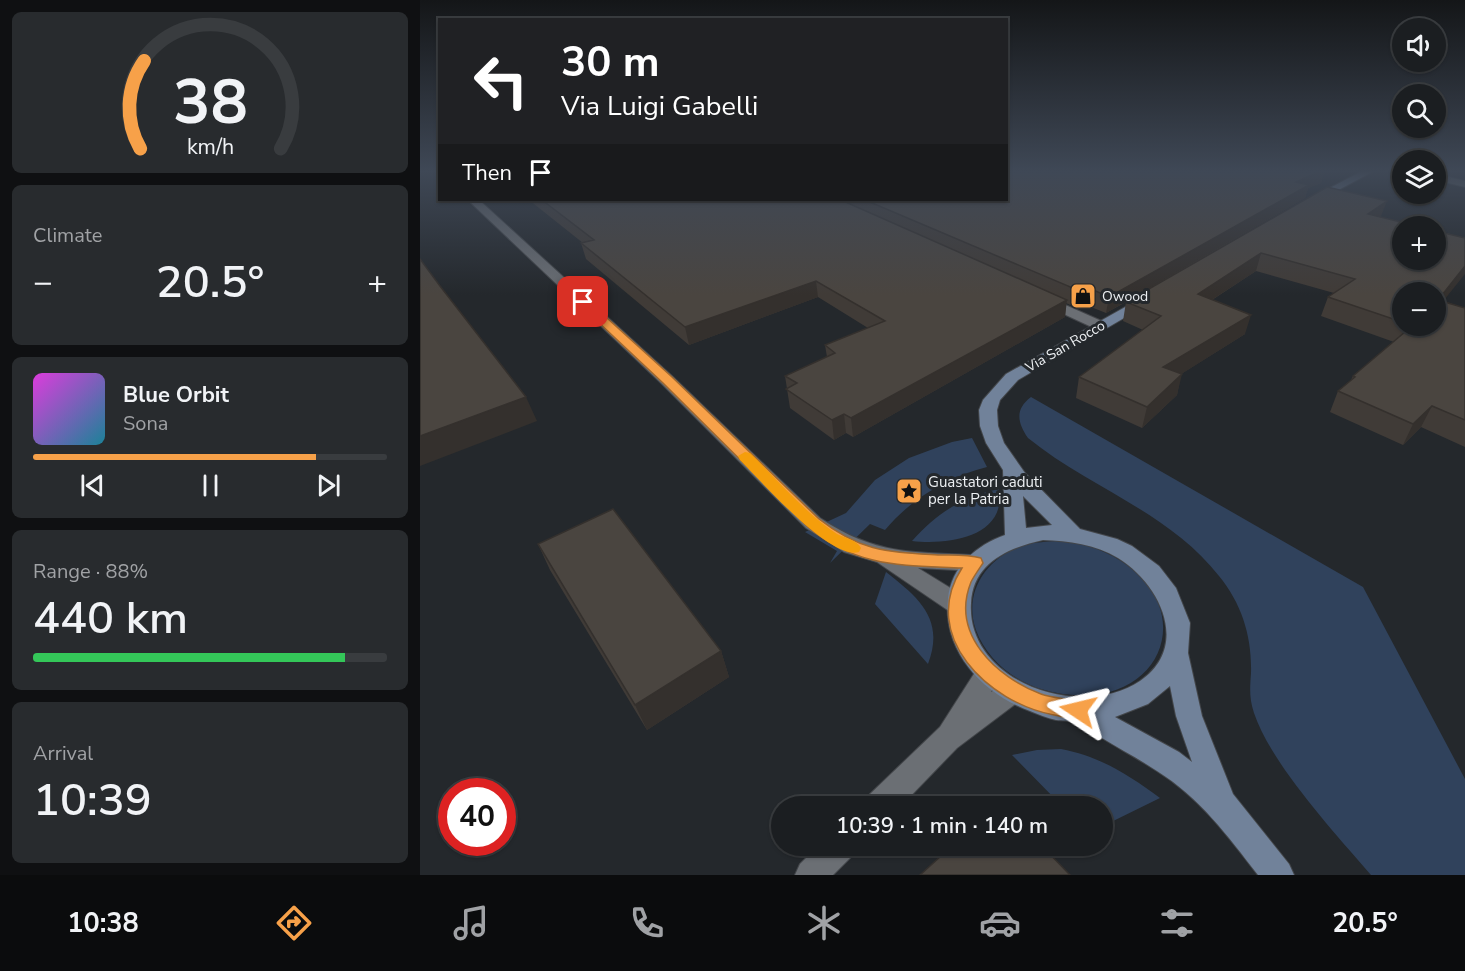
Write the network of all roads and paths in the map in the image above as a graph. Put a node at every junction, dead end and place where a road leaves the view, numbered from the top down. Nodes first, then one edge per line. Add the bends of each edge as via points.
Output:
1 (487, 213) edge
2 (1159, 292) edge
3 (1036, 296) edge
4 (1101, 326) junction
5 (1012, 470) junction
6 (1072, 533) junction
7 (1016, 537) junction
8 (885, 558) junction
9 (975, 563) junction
10 (957, 604) junction
11 (1176, 654) junction
12 (988, 674) junction
13 (1013, 691) junction
14 (1078, 710) junction
15 (947, 739) junction
16 (890, 796) edge
17 (1222, 804) junction
18 (830, 856) edge
19 (811, 875) edge
20 (1278, 875) edge

1 - 8 street via 668,380 813,523 832,538
2 - 4 street, Via San Rocco
3 - 4 street
4 - 5 street, Via San Rocco via 1012,377 992,400 990,430
5 - 6 street, Via San Rocco
5 - 7 street, Via San Rocco
6 - 7 street via 1043,532
6 - 11 street via 1130,554 1154,574 1171,598 1179,626
7 - 9 street via 993,548
8 - 9 street
8 - 10 street
9 - 10 street via 963,581
10 - 12 street via 959,627 970,651
11 - 14 street via 1161,679 1139,696 1110,706
11 - 17 street via 1189,716
12 - 13 street
12 - 15 street
13 - 14 street via 1042,704
13 - 15 street
14 - 17 street via 1169,762
15 - 16 street
17 - 20 street
18 - 19 street

